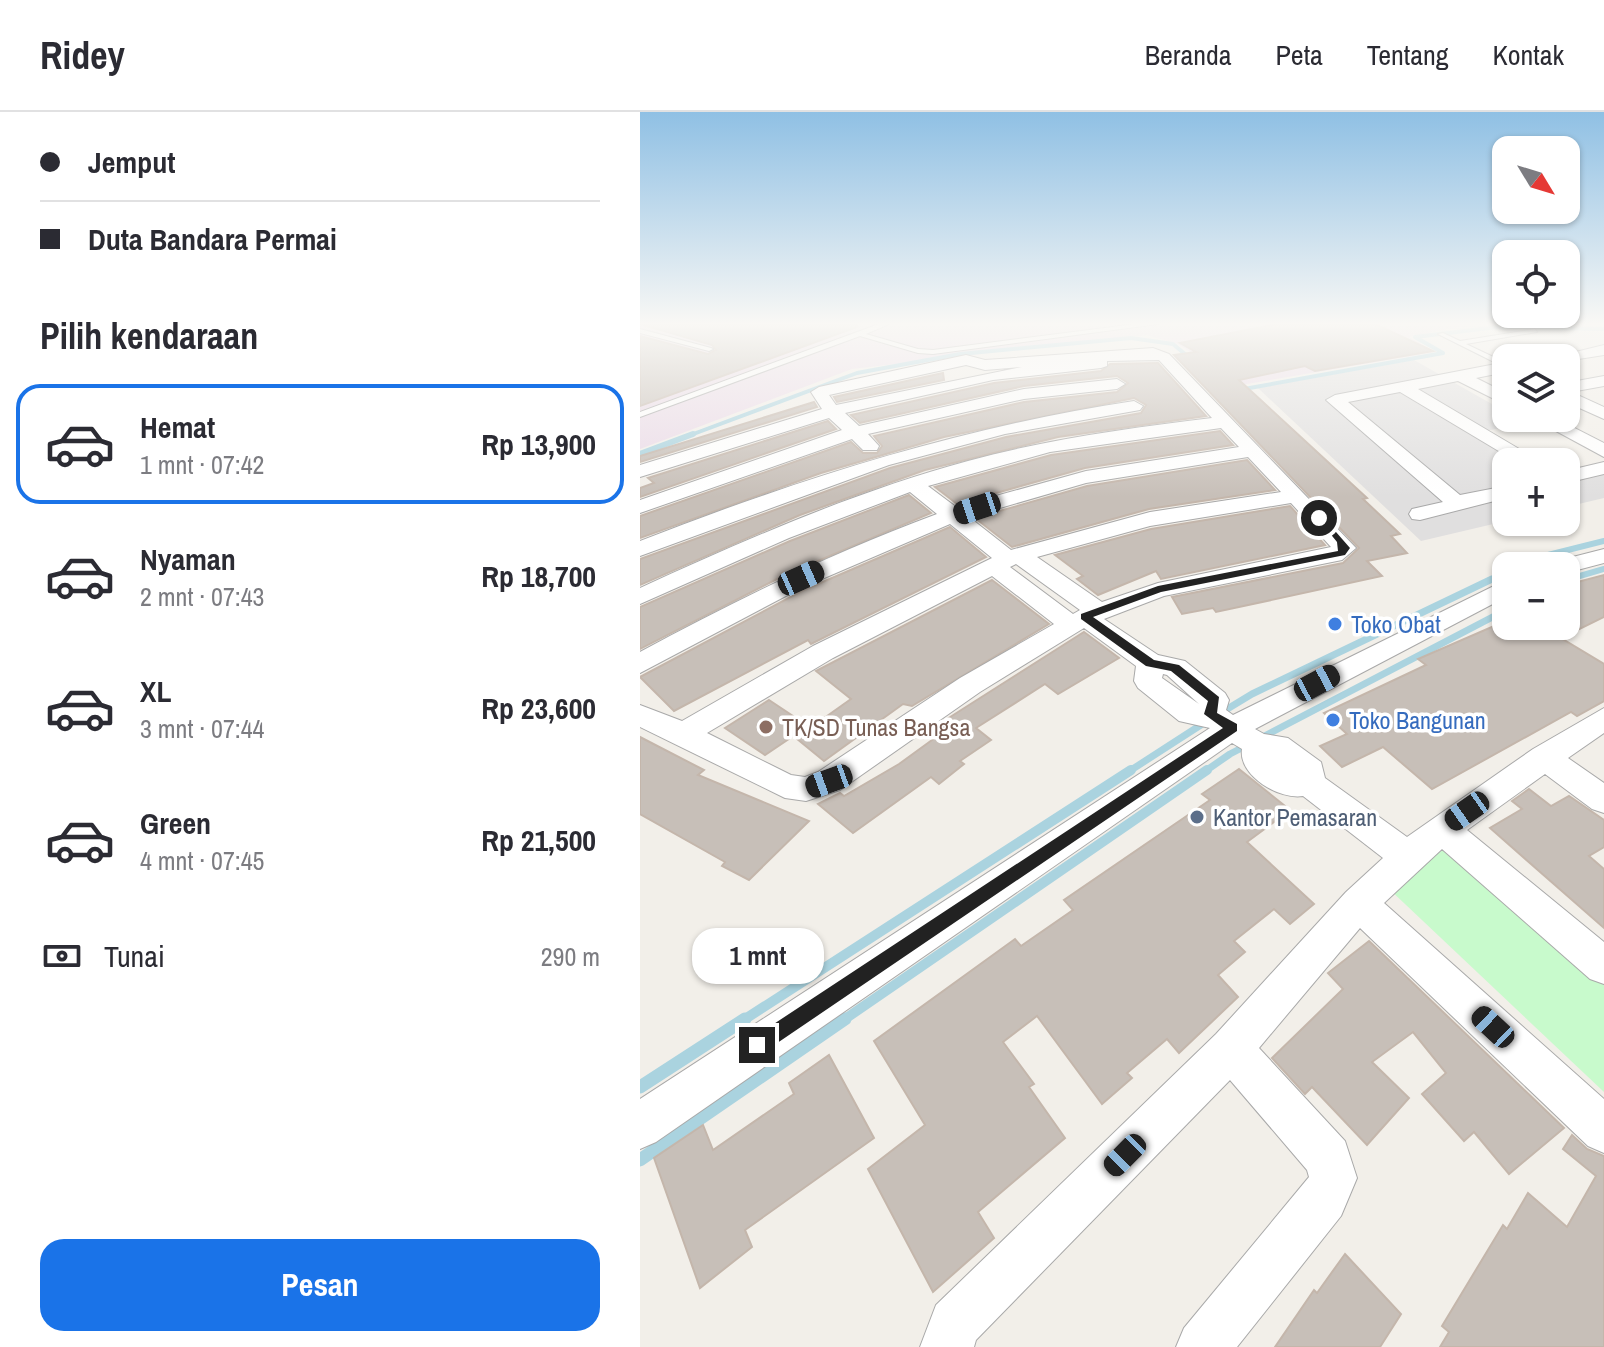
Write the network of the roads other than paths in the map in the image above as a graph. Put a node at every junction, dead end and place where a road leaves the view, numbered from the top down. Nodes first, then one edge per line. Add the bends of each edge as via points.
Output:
1 (731, 382) edge
2 (858, 382) edge
3 (944, 382) edge
4 (1185, 382) edge
5 (1424, 382) edge
6 (1471, 382) edge
7 (1601, 382) edge
8 (1117, 384) joint
9 (1580, 385) edge
10 (1401, 386) junction
11 (1492, 393) edge
12 (1580, 403) edge
13 (1134, 406) junction
14 (832, 411) junction
15 (1604, 414) edge
16 (640, 415) edge
17 (1224, 422) junction
18 (1155, 431) junction
19 (855, 432) junction
20 (1568, 432) edge
21 (1507, 448) edge
22 (1253, 451) junction
23 (1604, 451) edge
24 (884, 458) junction
25 (1604, 468) edge
26 (640, 471) edge
27 (1580, 474) edge
28 (913, 484) junction
29 (1492, 495) edge
30 (1297, 496) junction
31 (665, 498) junction
32 (1462, 502) junction
33 (640, 507) edge
34 (1420, 514) dead end
35 (953, 516) junction
36 (702, 524) junction
37 (640, 549) edge
38 (738, 552) junction
39 (1604, 556) edge
40 (1007, 560) junction
41 (1580, 562) edge
42 (1492, 594) edge
43 (640, 597) edge
44 (1084, 617) junction
45 (640, 664) edge
46 (640, 715) edge
47 (1604, 718) edge
48 (1232, 728) junction
49 (683, 734) junction
50 (1544, 757) junction
51 (1604, 800) edge
52 (1442, 829) junction
53 (1408, 857) junction
54 (1359, 903) junction
55 (1604, 966) edge
56 (1231, 1049) junction
57 (640, 1126) edge
58 (1604, 1130) edge
59 (947, 1347) edge
60 (1203, 1347) edge

1 - 16 lane
2 - 14 street via 819,392
3 - 14 street
4 - 17 street
5 - 10 street
6 - 11 street
7 - 9 street
8 - 13 street
8 - 19 street via 1010,397
10 - 21 street
10 - 32 street via 1335,400
12 - 15 street
13 - 18 street
13 - 24 street via 1008,427
14 - 19 street
14 - 26 street
17 - 18 street
17 - 22 street
18 - 28 street via 1022,452
19 - 24 street
19 - 31 street
20 - 23 street
22 - 30 street
22 - 35 street via 1096,475
24 - 36 street
25 - 27 street
28 - 35 street
28 - 38 street
29 - 32 street
30 - 40 street via 1150,519
30 - 44 street via 1342,541 1341,553 1158,590
31 - 33 street
31 - 36 street
32 - 34 street
35 - 40 street
35 - 45 street via 801,578
36 - 37 street
36 - 38 street
38 - 43 street
39 - 41 street
40 - 44 street
40 - 49 street via 823,652
42 - 48 street
44 - 48 street via 1150,663 1175,667 1215,700
44 - 49 street via 970,685 829,781 806,789 785,786
46 - 49 street
47 - 50 street
48 - 53 street via 1256,760 1290,786 1309,783
48 - 57 street
50 - 51 street
50 - 52 street
52 - 53 street
52 - 55 street
53 - 54 street
54 - 56 street
54 - 58 street
56 - 59 street via 955,1324
56 - 60 street via 1328,1158 1333,1178 1324,1199

